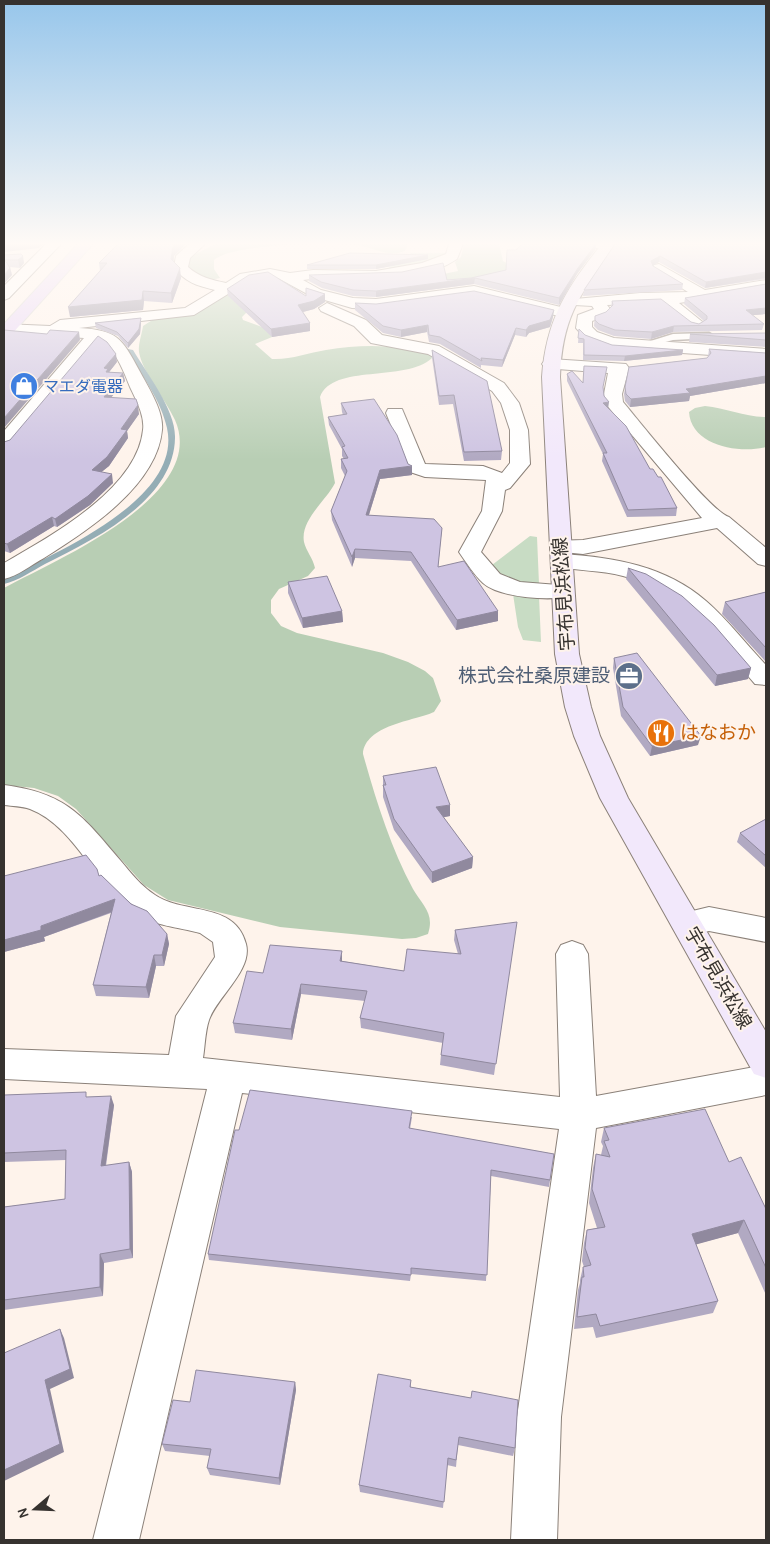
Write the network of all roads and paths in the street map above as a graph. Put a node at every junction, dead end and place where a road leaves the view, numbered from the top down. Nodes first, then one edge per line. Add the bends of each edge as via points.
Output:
1 (20, 316) edge
2 (148, 316) edge
3 (344, 316) edge
4 (562, 316) edge
5 (590, 316) edge
6 (687, 316) edge
7 (697, 324) edge
8 (6, 331) edge
9 (54, 331) junction
10 (96, 334) junction
11 (720, 336) edge
12 (646, 344) junction
13 (766, 354) edge
14 (720, 362) edge
15 (551, 364) junction
16 (670, 364) edge
17 (638, 367) edge
18 (618, 368) junction
19 (395, 413) dead end
20 (4, 443) edge
21 (495, 483) junction
22 (718, 522) junction
23 (561, 554) junction
24 (766, 559) edge
25 (4, 572) edge
26 (563, 591) junction
27 (764, 678) dead end
28 (4, 795) edge
29 (687, 924) junction
30 (766, 930) edge
31 (572, 954) dead end
32 (766, 1062) edge
33 (4, 1064) edge
34 (184, 1070) junction
35 (228, 1076) junction
36 (766, 1080) edge
37 (579, 1115) junction
38 (116, 1540) edge
39 (534, 1540) edge

1 - 8 main road
2 - 9 street via 60,325
3 - 21 street via 360,323 377,339 433,350 498,388 510,403 519,430 520,464 503,484
4 - 15 main road, 宇布見浜松線
5 - 12 street via 584,318 584,328 591,336 611,343
6 - 7 street
8 - 9 street
9 - 10 street
10 - 20 street
10 - 25 street via 106,336 116,344 149,407 153,431 151,443 138,469 100,508 49,547
11 - 12 lane via 673,338
12 - 13 street
14 - 16 street via 701,360
15 - 18 street
15 - 23 main road, 宇布見浜松線
17 - 18 street
18 - 22 street via 614,403 695,500
19 - 21 street via 417,468 483,472 494,476
21 - 26 street via 492,511 470,552 492,579 516,588
22 - 23 street
22 - 24 street via 722,521
23 - 26 main road, 宇布見浜松線
23 - 27 street via 635,571 679,592 697,605
26 - 29 main road, 宇布見浜松線 via 571,680 587,736 614,798
28 - 34 street via 27,798 63,817 143,904 158,912 211,923 230,938 231,959 194,1016
29 - 30 street via 710,919
29 - 32 main road, 宇布見浜松線
31 - 37 street
33 - 34 street
34 - 35 street
35 - 37 street
35 - 38 street
36 - 37 street
37 - 39 street via 539,1417

